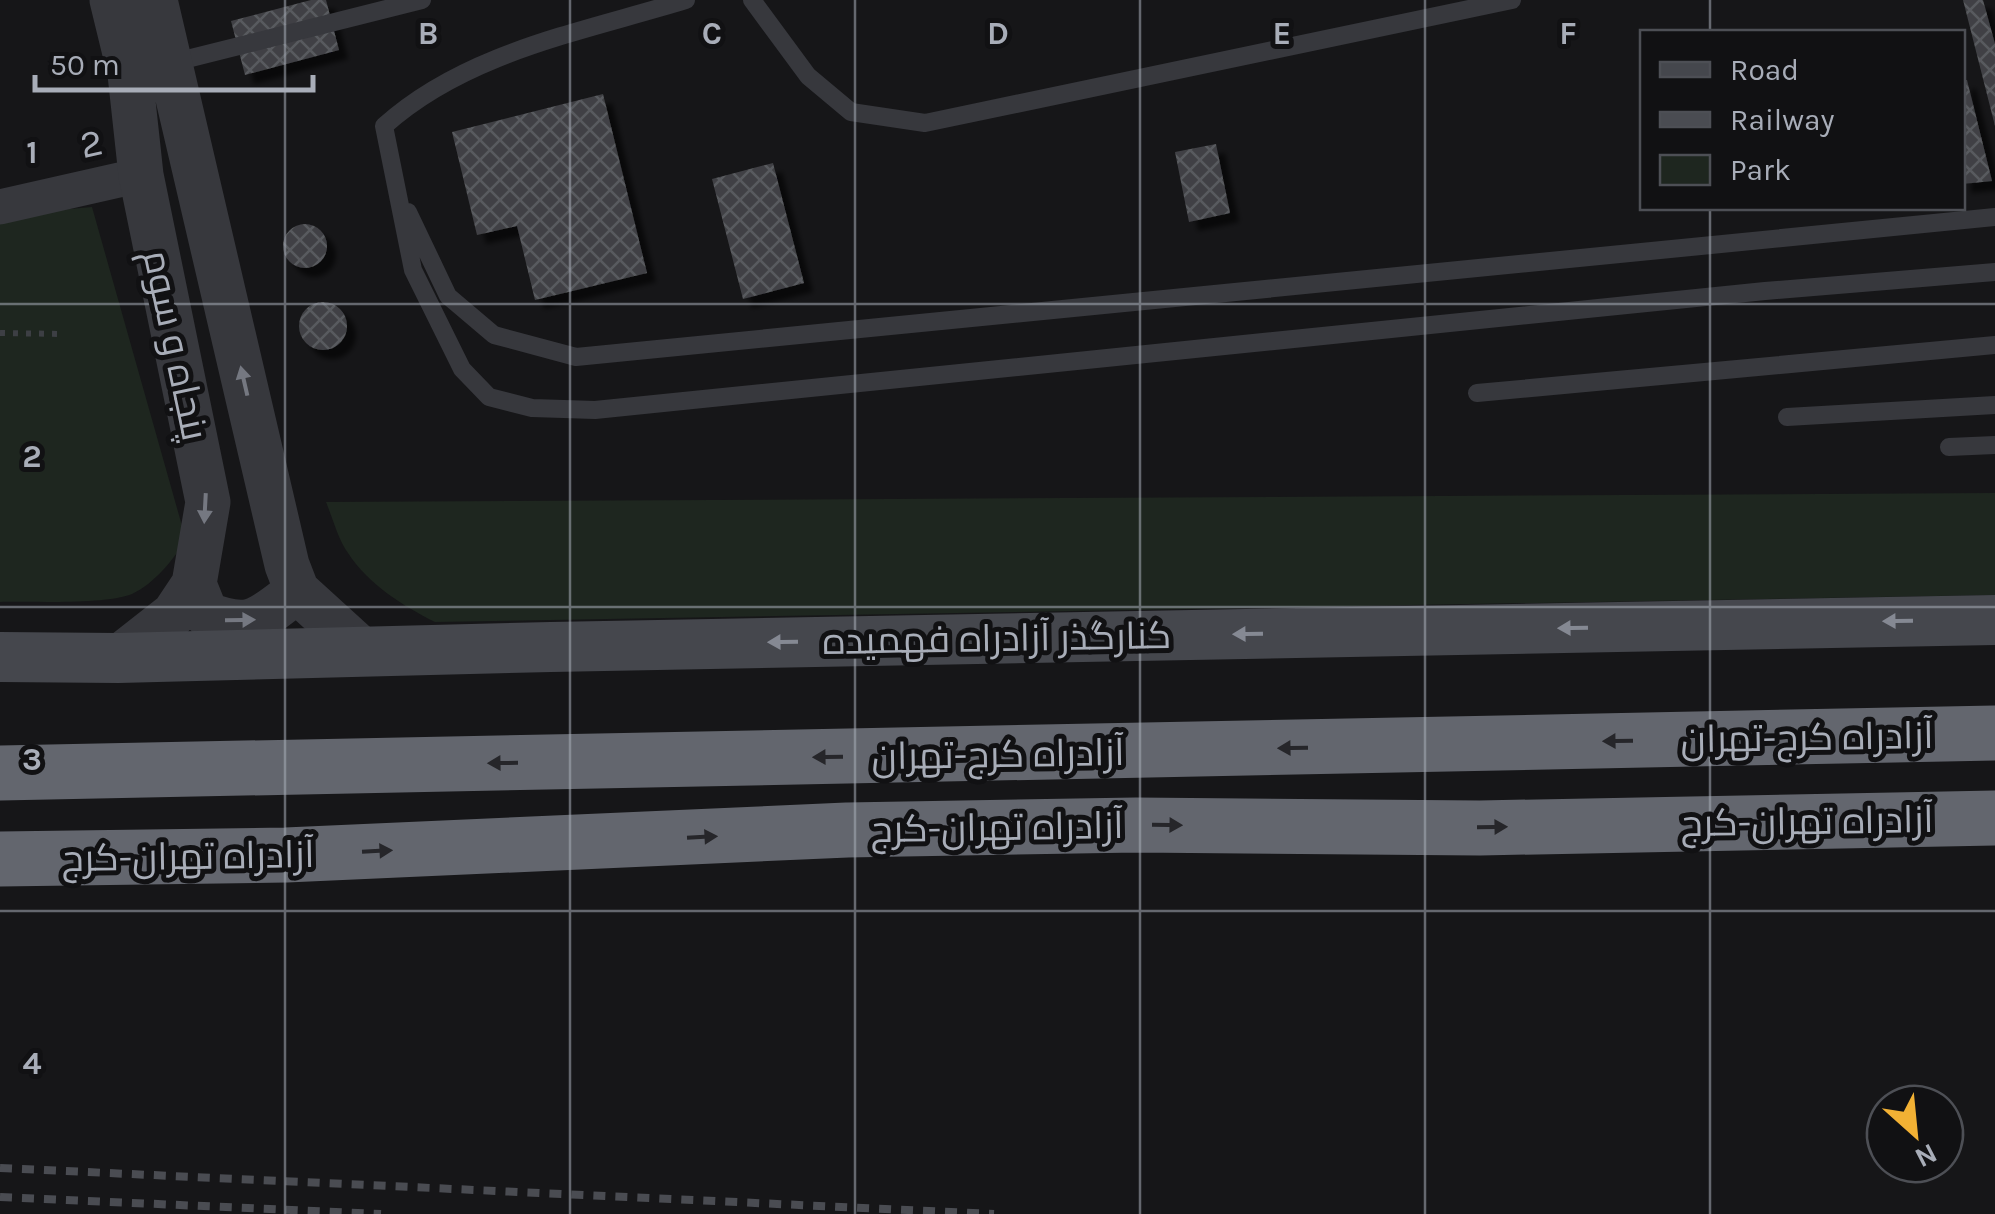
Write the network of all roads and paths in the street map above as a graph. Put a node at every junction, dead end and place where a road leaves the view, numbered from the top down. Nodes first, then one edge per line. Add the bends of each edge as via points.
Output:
1 (112, 0) edge
2 (155, 0) edge
3 (422, 0) edge
4 (686, 0) edge
5 (752, 0) edge
6 (1512, 0) edge
7 (382, 5) edge
8 (150, 68) junction
9 (142, 175) junction
10 (395, 185) junction
11 (0, 207) edge
12 (1995, 217) edge
13 (1995, 272) edge
14 (0, 334) edge
15 (64, 334) dead end
16 (1995, 345) edge
17 (1477, 392) dead end
18 (1995, 405) edge
19 (1787, 416) dead end
20 (1995, 445) edge
21 (1950, 448) dead end
22 (194, 584) junction
23 (297, 591) junction
24 (1995, 620) edge
25 (364, 652) junction
26 (0, 657) edge
27 (118, 658) junction
28 (1995, 734) edge
29 (0, 774) edge
30 (1995, 818) edge
31 (0, 859) edge

1 - 8 street, پنجاه و سوم
2 - 8 street, پنجاه و سوم
3 - 7 lane
4 - 10 lane via 481,63 412,101 384,126
5 - 6 lane via 808,76 851,112 925,124
7 - 8 lane
8 - 9 street, پنجاه و سوم
23 -> 8 street, پنجاه و سوم
9 - 11 street, 2
9 -> 22 street, پنجاه و سوم via 208,502
10 - 12 lane via 448,296 494,335 576,357
10 - 13 lane via 413,270 462,369 488,397 532,408 595,410
14 - 15 path
16 - 17 lane
18 - 19 lane
20 - 21 lane
22 -> 23 street via 206,614 232,624 259,620
22 - 27 street, پنجاه و سوم via 174,614
23 - 25 street
24 -> 25 main road, کنارگذر آزادراه فهمیده
25 - 27 main road, کنارگذر آزادراه فهمیده
26 - 27 main road, کنارگذر آزادراه فهمیده
28 -> 29 highway, آزادراه کرج-تهران
31 -> 30 highway, آزادراه تهران-کرج via 1136,824 1480,828

